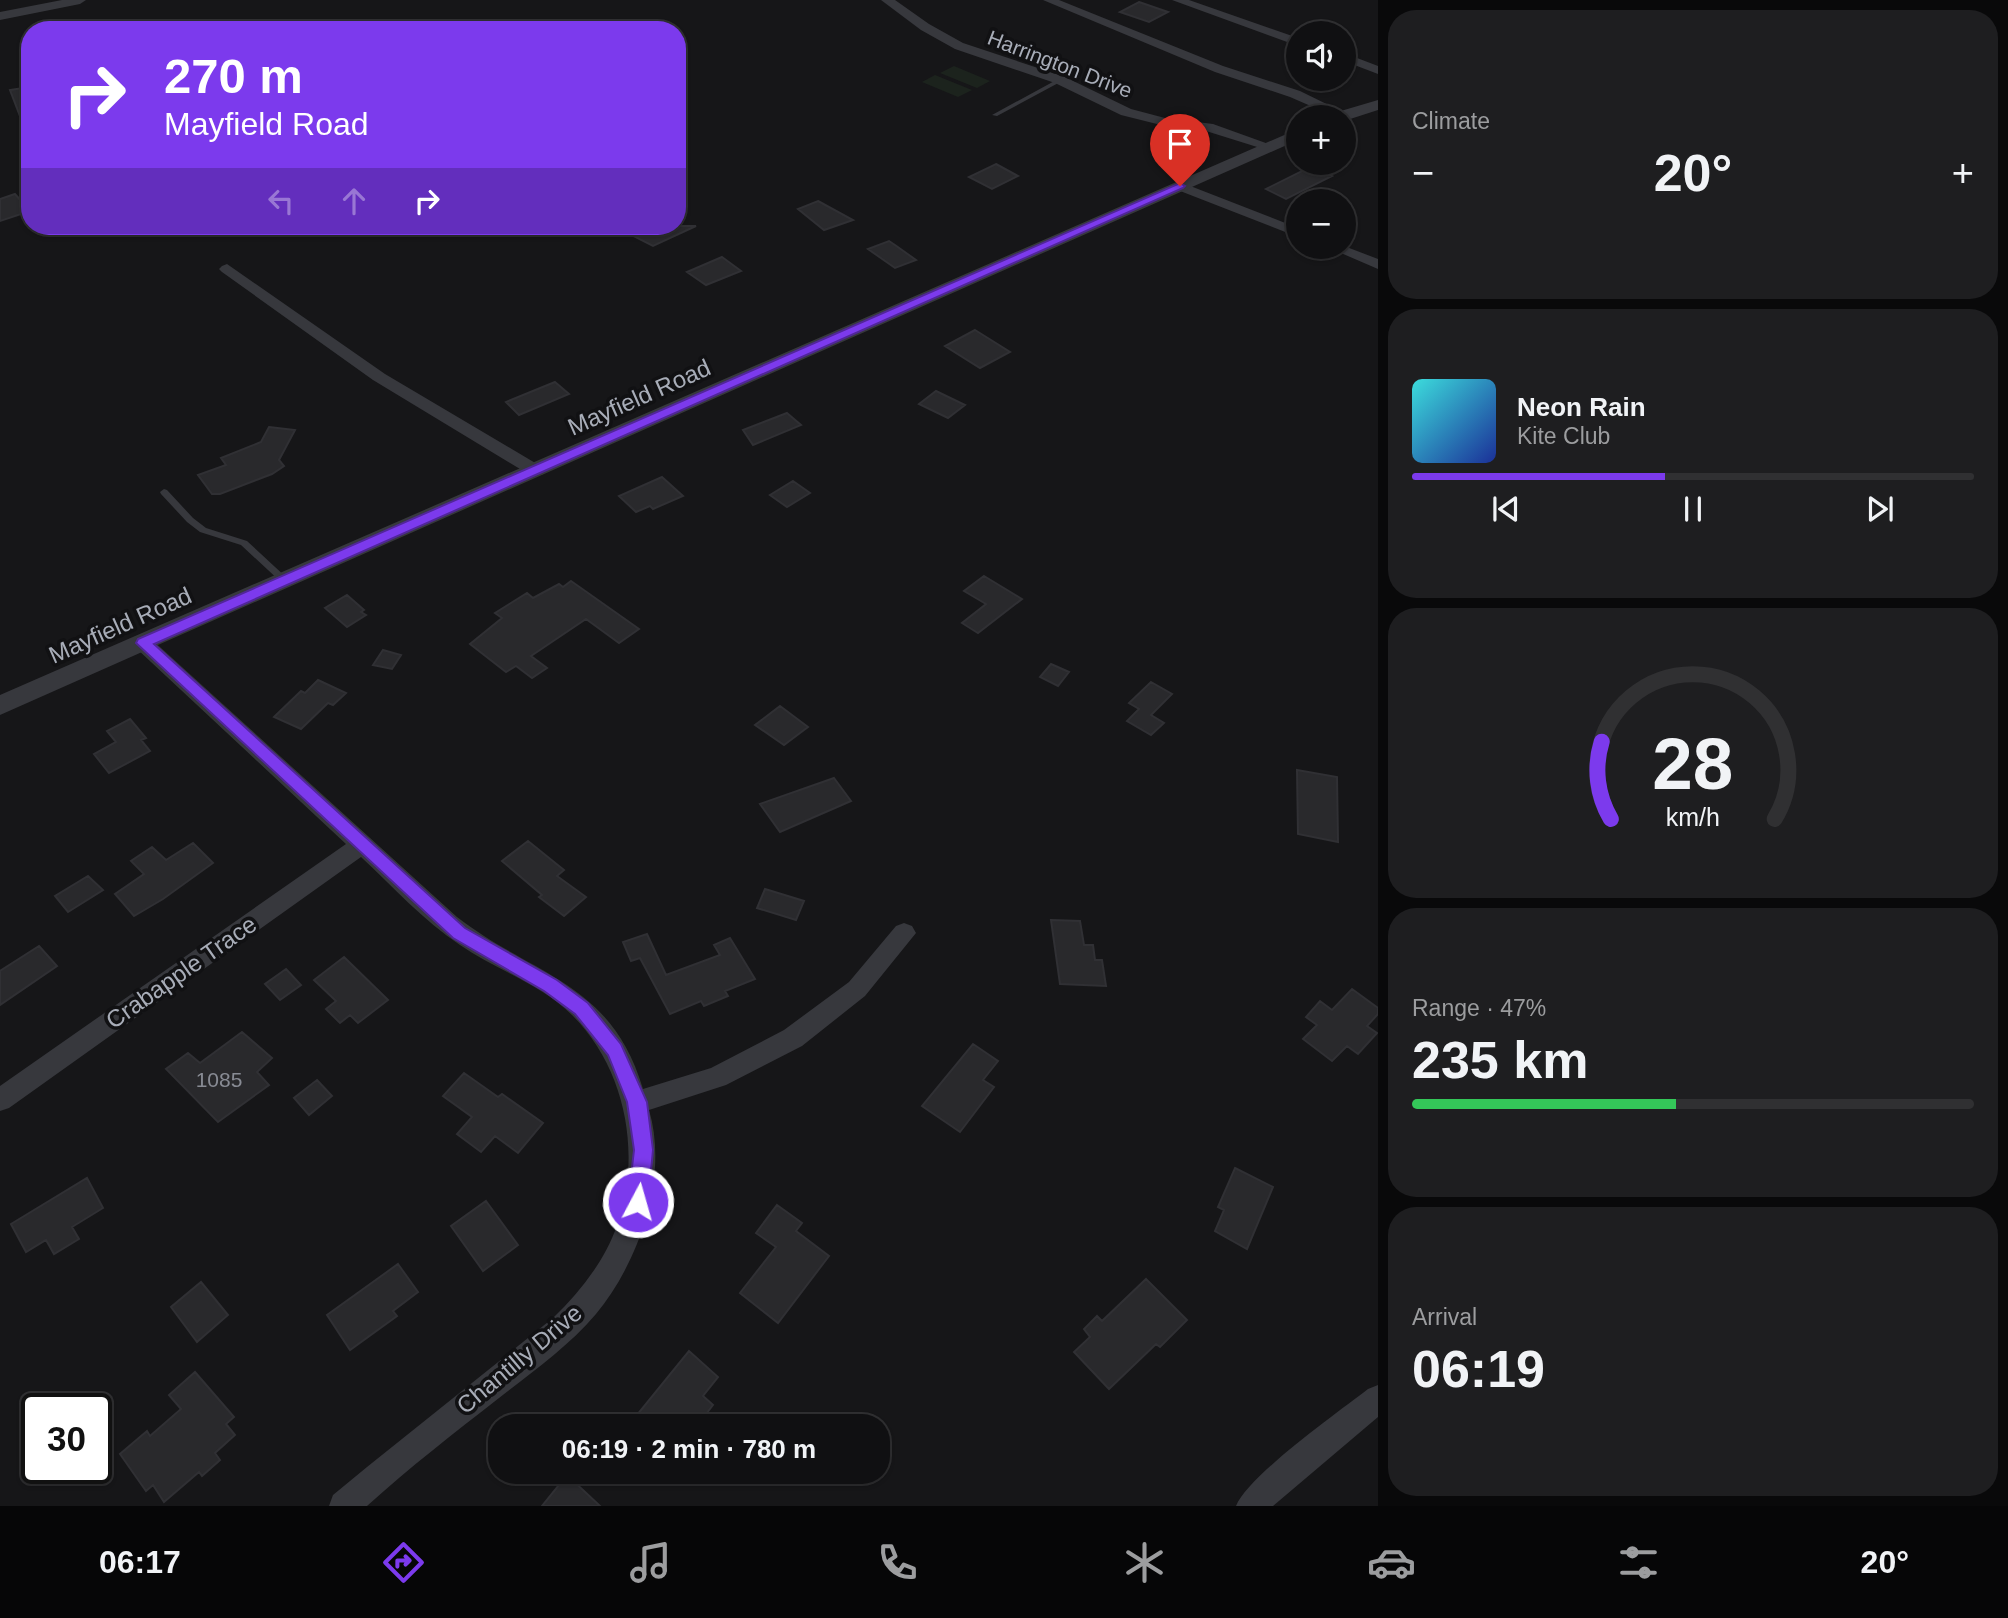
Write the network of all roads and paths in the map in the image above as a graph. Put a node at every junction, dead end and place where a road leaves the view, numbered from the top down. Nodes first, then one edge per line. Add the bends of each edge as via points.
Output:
1 (79, 0) edge
2 (887, 0) edge
3 (1049, 0) edge
4 (1178, 0) edge
5 (0, 16) edge
6 (1286, 38) edge
7 (1356, 62) edge
8 (1378, 70) edge
9 (1059, 80) junction
10 (1317, 105) edge
11 (1378, 105) edge
12 (1356, 112) edge
13 (995, 115) dead end
14 (1286, 140) edge
15 (1270, 147) junction
16 (1180, 186) junction
17 (1286, 228) edge
18 (1356, 256) edge
19 (1378, 264) edge
20 (227, 269) dead end
21 (536, 471) junction
22 (164, 492) dead end
23 (285, 581) junction
24 (143, 643) junction
25 (0, 706) edge
26 (361, 845) junction
27 (904, 933) dead end
28 (0, 1100) edge
29 (637, 1102) junction
30 (1378, 1399) edge
31 (344, 1506) edge
32 (1251, 1506) edge

1 - 5 street
2 - 9 street, Harrington Drive via 958,46
3 - 10 street
4 - 6 street
7 - 8 street
9 - 13 lane
9 - 15 street, Harrington Drive via 1126,112 1208,127
11 - 12 street
14 - 15 street, Mayfield Road
15 - 16 street, Mayfield Road
16 - 17 street
16 - 21 street, Mayfield Road
18 - 19 street
20 - 21 street via 379,377
21 - 23 street, Mayfield Road
22 - 23 lane via 202,530 251,547
23 - 24 street, Mayfield Road
24 - 25 street, Mayfield Road
24 - 26 street, Chantilly Drive
26 - 28 street, Crabapple Trace
26 - 29 street, Chantilly Drive via 459,933 551,986 581,1009 615,1049
27 - 29 street via 857,989 793,1038 717,1077
29 - 31 street, Chantilly Drive via 643,1150 638,1202 619,1253 588,1301 552,1337 398,1457
30 - 32 street

